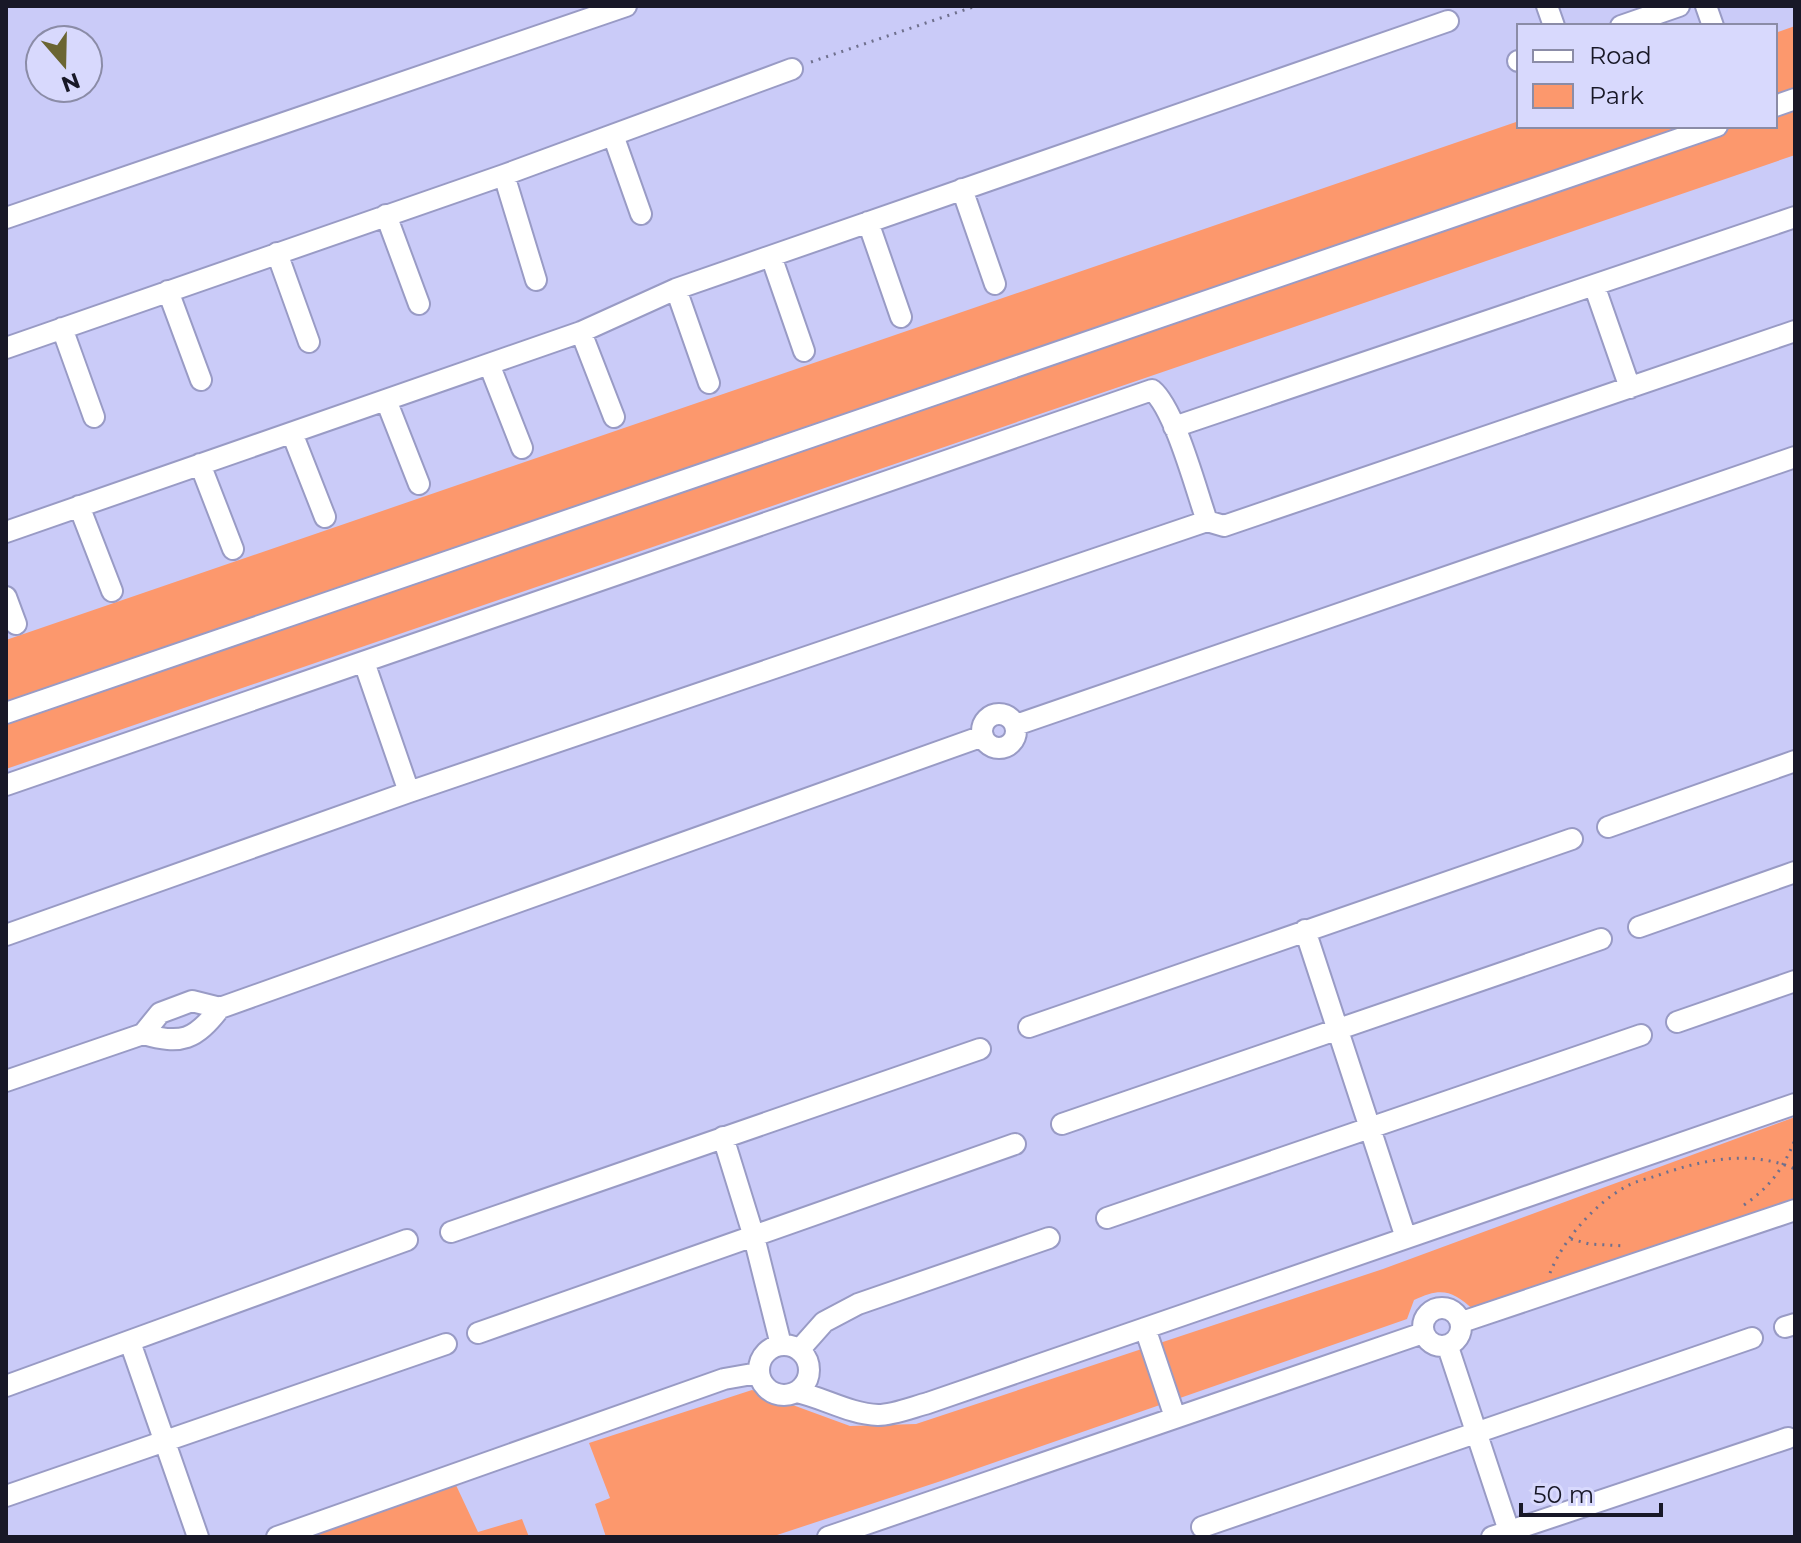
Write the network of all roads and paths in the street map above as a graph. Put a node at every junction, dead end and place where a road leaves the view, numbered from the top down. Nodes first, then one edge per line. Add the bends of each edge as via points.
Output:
1 (626, 6) edge
2 (976, 6) edge
3 (1668, 8) edge
4 (1448, 21) dead end
5 (1626, 24) edge
6 (792, 69) joint
7 (1711, 128) edge
8 (613, 135) junction
9 (504, 175) junction
10 (962, 189) junction
11 (641, 214) dead end
12 (386, 215) junction
13 (1795, 217) edge
14 (6, 218) edge
15 (868, 222) junction
16 (277, 253) junction
17 (771, 256) junction
18 (536, 280) dead end
19 (995, 284) dead end
20 (1594, 285) junction
21 (676, 289) junction
22 (168, 291) junction
23 (419, 304) dead end
24 (901, 317) dead end
25 (62, 328) junction
26 (1795, 331) edge
27 (581, 332) junction
28 (309, 342) dead end
29 (6, 348) edge
30 (804, 351) dead end
31 (489, 364) junction
32 (201, 380) dead end
33 (709, 383) dead end
34 (1630, 388) junction
35 (386, 400) junction
36 (94, 417) dead end
37 (614, 417) dead end
38 (1174, 427) junction
39 (292, 433) junction
40 (522, 448) dead end
41 (1795, 457) edge
42 (200, 464) junction
43 (419, 484) dead end
44 (79, 506) junction
45 (325, 517) dead end
46 (1207, 521) junction
47 (6, 532) edge
48 (233, 549) dead end
49 (112, 591) dead end
50 (6, 597) edge
51 (16, 624) dead end
52 (364, 662) junction
53 (6, 713) edge
54 (1795, 761) edge
55 (6, 785) edge
56 (409, 792) junction
57 (1608, 827) dead end
58 (1572, 839) dead end
59 (1795, 872) edge
60 (1639, 927) dead end
61 (1305, 930) junction
62 (6, 935) edge
63 (1601, 939) dead end
64 (1795, 981) edge
65 (220, 1008) junction
66 (1677, 1022) dead end
67 (1029, 1027) dead end
68 (1338, 1029) junction
69 (143, 1034) junction
70 (1641, 1035) dead end
71 (980, 1049) dead end
72 (6, 1081) edge
73 (1795, 1104) edge
74 (1062, 1124) dead end
75 (1370, 1128) junction
76 (723, 1137) junction
77 (1795, 1140) edge
78 (1015, 1144) dead end
79 (1784, 1164) junction
80 (1795, 1169) edge
81 (1741, 1207) dead end
82 (1795, 1210) edge
83 (1107, 1218) dead end
84 (451, 1232) dead end
85 (754, 1237) junction
86 (1049, 1238) dead end
87 (1406, 1238) junction
88 (1571, 1239) junction
89 (407, 1240) dead end
90 (1628, 1246) dead end
91 (1540, 1296) junction
92 (1462, 1322) junction
93 (1145, 1328) junction
94 (478, 1333) dead end
95 (1423, 1333) junction
96 (1752, 1338) dead end
97 (130, 1342) junction
98 (446, 1344) dead end
99 (790, 1347) junction
100 (1448, 1347) junction
101 (758, 1373) junction
102 (6, 1386) edge
103 (797, 1392) junction
104 (1175, 1417) junction
105 (1477, 1433) junction
106 (1788, 1438) dead end
107 (165, 1441) junction
108 (6, 1496) edge
109 (1202, 1527) dead end
110 (858, 1532) edge
111 (1501, 1534) edge
112 (198, 1537) edge
113 (277, 1537) edge
114 (828, 1537) edge

1 - 14 street
2 - 6 path
3 - 5 street
4 - 10 street
6 - 8 street
7 - 53 street
8 - 9 street
8 - 11 street
9 - 12 street
9 - 18 street
10 - 15 street
10 - 19 street
12 - 16 street
12 - 23 street
13 - 20 street
15 - 17 street
15 - 24 street
16 - 22 street
16 - 28 street
17 - 21 street
17 - 30 street
20 - 34 street
20 - 38 street
21 - 27 street
21 - 33 street
22 - 25 street
22 - 32 street
25 - 29 street
25 - 36 street
26 - 34 street
27 - 31 street
27 - 37 street
31 - 35 street
31 - 40 street
34 - 46 street via 1224,526
35 - 39 street
35 - 43 street
38 - 46 street
38 - 52 street via 1162,398 1152,390
39 - 42 street
39 - 45 street
41 - 65 street via 1016,725 1016,738 1005,747 991,747 983,736
42 - 44 street
42 - 48 street
44 - 47 street
44 - 49 street
46 - 56 street
50 - 51 street
52 - 55 street
52 - 56 street
54 - 57 street
56 - 62 street
58 - 61 street
59 - 60 street
61 - 67 street
61 - 68 street
63 - 68 street
64 - 66 street
65 - 69 street via 192,1001 160,1013
65 - 69 street via 203,1030 171,1042
68 - 74 street
68 - 75 street
69 - 72 street
70 - 75 street
71 - 76 street
73 - 87 street
75 - 83 street
75 - 87 street
76 - 84 street
76 - 85 street
77 - 79 path
78 - 85 street
79 - 80 path
79 - 81 path via 1767,1188
79 - 88 path via 1742,1158 1689,1165 1626,1186 1592,1212
82 - 91 street
85 - 94 street
85 - 99 street
86 - 99 street via 858,1304
87 - 93 street
88 - 90 path
88 - 91 path via 1556,1257
89 - 97 street
91 - 92 street
92 - 95 street via 1452,1310 1437,1308 1425,1318
92 - 100 street via 1460,1337
93 - 103 street via 879,1415
93 - 104 street
95 - 100 street via 1433,1345
95 - 104 street
96 - 105 street
97 - 102 street
97 - 107 street
98 - 107 street
99 - 101 street via 768,1349
99 - 103 street via 810,1366 808,1381
100 - 105 street
101 - 103 street via 764,1387 783,1396
101 - 113 street via 724,1379
104 - 110 street
105 - 109 street
105 - 111 street
106 - 111 street
107 - 108 street
107 - 112 street
110 - 114 street

